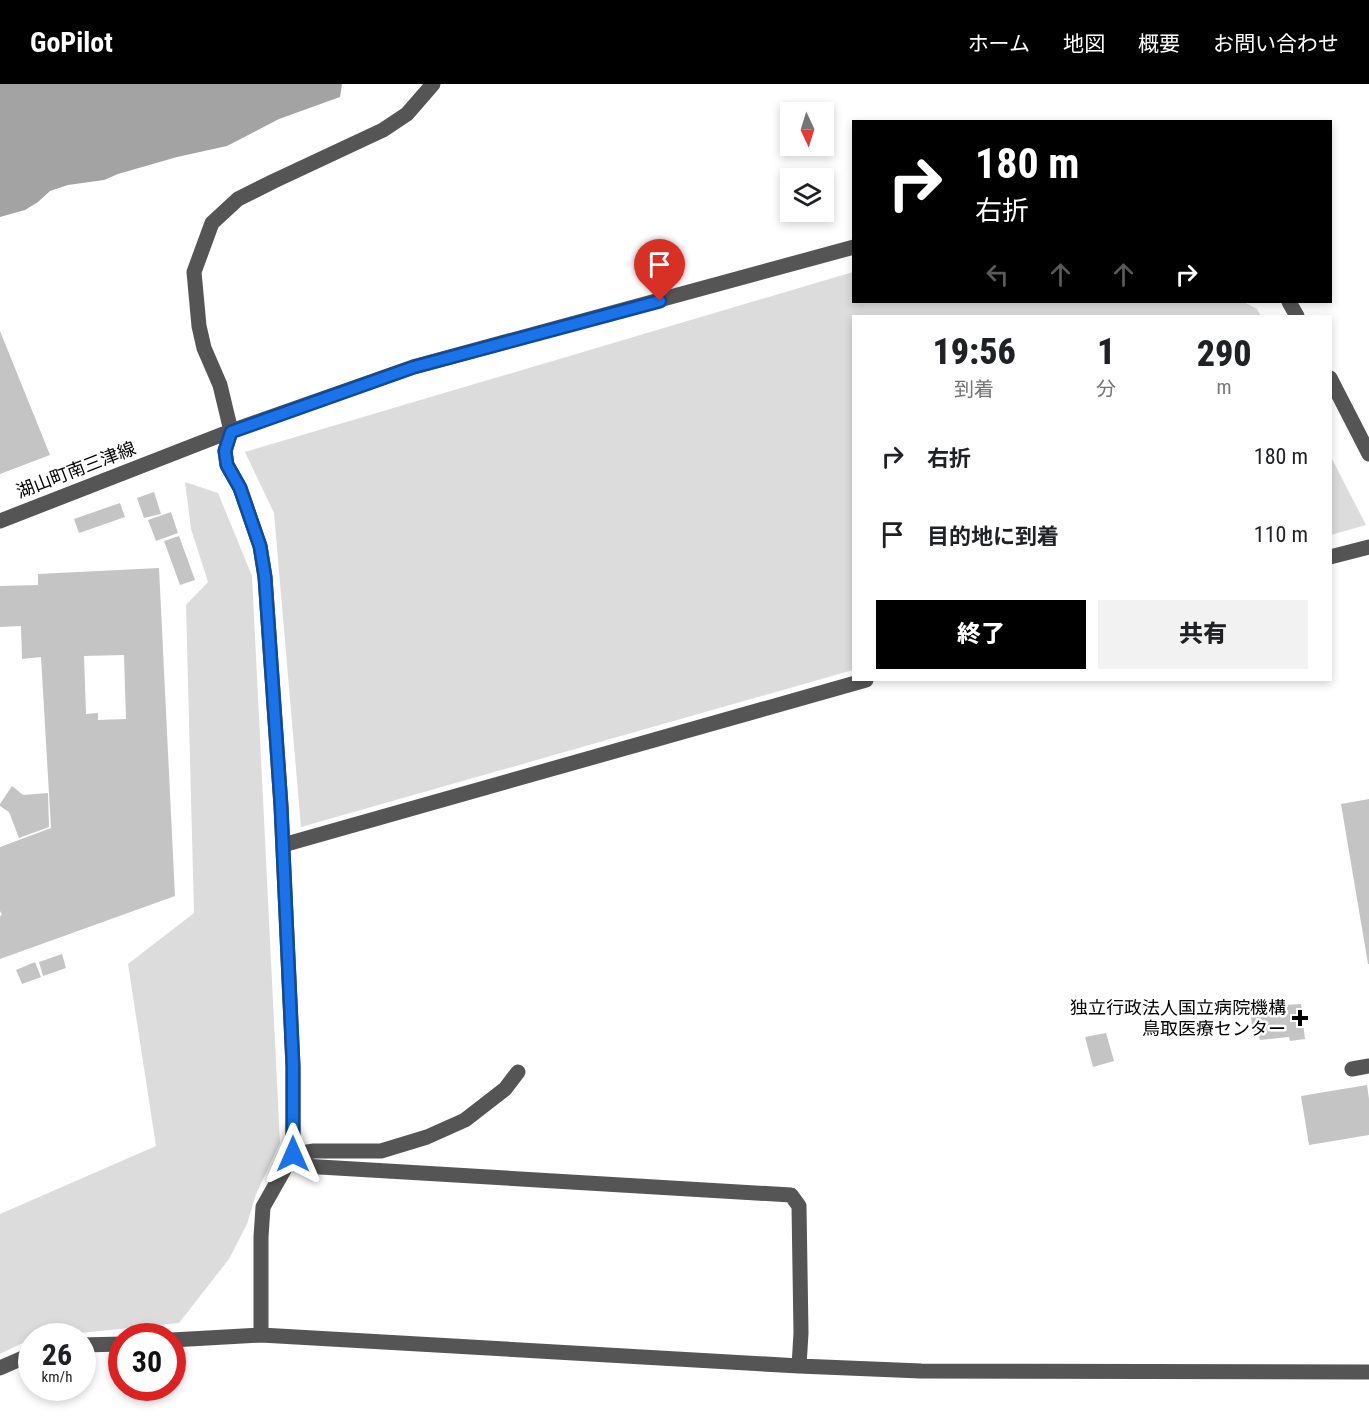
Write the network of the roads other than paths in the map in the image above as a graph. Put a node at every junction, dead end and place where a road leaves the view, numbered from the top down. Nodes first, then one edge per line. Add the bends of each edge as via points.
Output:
1 (433, 84) edge
2 (852, 248) edge
3 (1332, 382) edge
4 (231, 432) junction
5 (1369, 454) edge
6 (0, 521) edge
7 (1369, 547) edge
8 (1332, 556) edge
9 (862, 681) edge
10 (283, 845) junction
11 (1369, 1065) edge
12 (1352, 1069) dead end
13 (518, 1072) dead end
14 (293, 1154) junction
15 (261, 1335) junction
16 (186, 1339) edge
17 (18, 1360) edge
18 (799, 1366) junction
19 (0, 1368) edge
20 (1369, 1372) edge

1 - 4 street via 407,114 383,130 238,199 212,223 194,272 204,348 220,385
2 - 4 street, 湖山町南三津線 via 414,367
3 - 5 street
4 - 6 street, 湖山町南三津線
4 - 10 street via 225,451 227,465 240,488 260,546 265,577
7 - 8 street
9 - 10 street
10 - 14 street
11 - 12 street
13 - 14 street via 505,1089 465,1120 427,1137 381,1151
14 - 15 street via 262,1207
14 - 18 street via 303,1166 791,1195 800,1206
15 - 16 street
15 - 18 street
17 - 19 street
18 - 20 street via 921,1371

